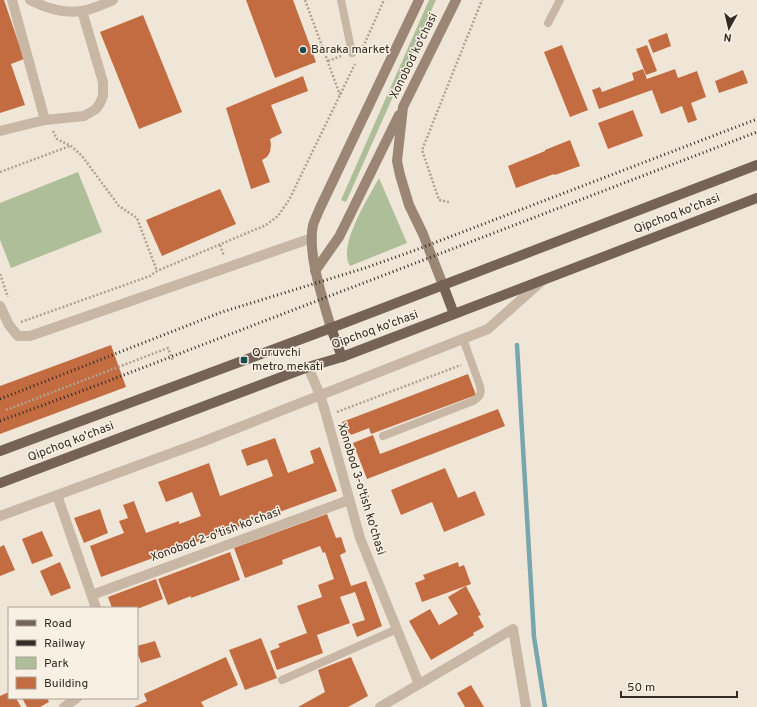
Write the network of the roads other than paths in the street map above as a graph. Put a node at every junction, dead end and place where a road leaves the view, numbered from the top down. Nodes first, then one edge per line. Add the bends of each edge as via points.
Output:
1 (12, 0) edge
2 (30, 0) edge
3 (113, 0) edge
4 (341, 0) edge
5 (419, 0) edge
6 (456, 0) edge
7 (560, 0) edge
8 (82, 11) junction
9 (548, 23) dead end
10 (352, 53) dead end
11 (403, 107) junction
12 (45, 120) junction
13 (0, 131) edge
14 (757, 165) edge
15 (757, 198) edge
16 (312, 238) junction
17 (315, 271) junction
18 (544, 279) junction
19 (443, 285) junction
20 (0, 306) edge
21 (454, 314) junction
22 (331, 328) junction
23 (463, 339) junction
24 (342, 357) junction
25 (308, 367) junction
26 (320, 395) junction
27 (383, 436) dead end
28 (0, 451) edge
29 (0, 483) edge
30 (57, 495) junction
31 (349, 500) junction
32 (0, 516) edge
33 (92, 596) junction
34 (96, 607) edge
35 (397, 629) junction
36 (282, 680) dead end
37 (419, 684) junction
38 (76, 699) edge
39 (64, 707) edge
40 (380, 707) edge
41 (526, 707) edge

1 - 12 street
2 - 8 street via 53,10
3 - 8 street
4 - 10 lane
5 - 16 street, Xonobod ko'chasi via 320,208
6 - 11 street, Xonobod ko'chasi
7 - 9 lane
8 - 12 street via 103,82 103,96 96,109 84,116
11 - 17 street via 345,225
11 - 19 street, Xonobod ko'chasi via 397,161 400,175 409,205
12 - 13 street
14 - 19 main road, Qipchoq ko'chasi
15 - 18 main road, Qipchoq ko'chasi
16 - 17 street, Xonobod ko'chasi
16 - 20 street via 30,336 18,336 9,326
17 - 22 street, Xonobod ko'chasi
18 - 21 main road, Qipchoq ko'chasi
18 - 23 street via 488,329
19 - 21 main road
19 - 22 main road, Qipchoq ko'chasi
21 - 24 main road, Qipchoq ko'chasi
22 - 24 main road
22 - 28 main road, Qipchoq ko'chasi
23 - 26 street
23 - 27 lane via 480,386 479,397
24 - 25 main road, Qipchoq ko'chasi
25 - 26 street, Xonobod 3-o'tish ko'chasi
25 - 29 main road, Qipchoq ko'chasi
26 - 30 street
26 - 31 street, Xonobod 3-o'tish ko'chasi
30 - 32 street
30 - 33 street
31 - 33 street, Xonobod 2-o'tish ko'chasi
31 - 35 street, Xonobod 3-o'tish ko'chasi via 360,538
33 - 34 street
35 - 36 lane
35 - 37 street, Xonobod 3-o'tish ko'chasi
37 - 40 street
37 - 41 street via 513,629
38 - 39 street

